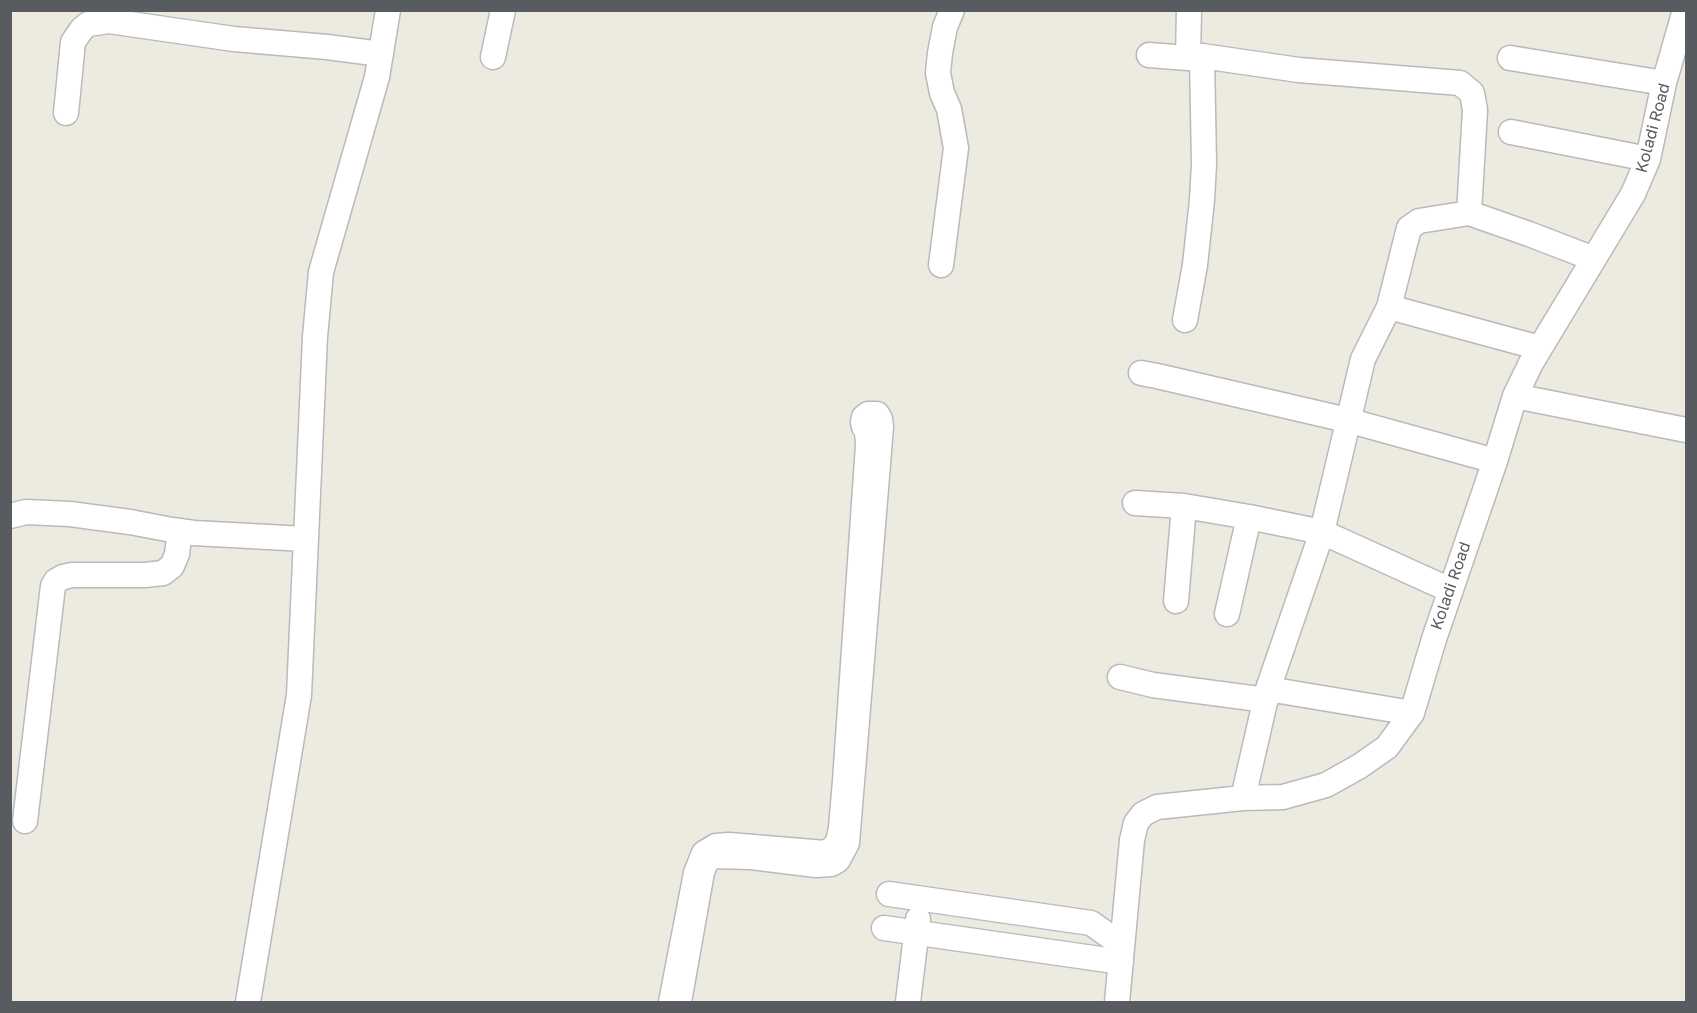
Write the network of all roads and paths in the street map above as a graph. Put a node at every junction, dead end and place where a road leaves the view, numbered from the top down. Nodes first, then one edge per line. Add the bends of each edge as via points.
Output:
1 (388, 10) edge
2 (503, 10) edge
3 (952, 10) edge
4 (1189, 10) edge
5 (1685, 10) edge
6 (381, 54) junction
7 (1149, 55) dead end
8 (493, 57) dead end
9 (1195, 57) junction
10 (1510, 58) dead end
11 (1664, 83) junction
12 (66, 113) dead end
13 (1511, 132) dead end
14 (1647, 159) junction
15 (1469, 213) junction
16 (1594, 259) junction
17 (940, 265) dead end
18 (1389, 307) junction
19 (1185, 320) dead end
20 (1540, 348) junction
21 (1141, 373) dead end
22 (1515, 396) junction
23 (1347, 420) junction
24 (1686, 430) edge
25 (1495, 461) junction
26 (1135, 502) dead end
27 (1184, 506) junction
28 (10, 516) edge
29 (1250, 517) junction
30 (180, 531) junction
31 (1322, 532) junction
32 (306, 539) junction
33 (1450, 590) junction
34 (1176, 601) dead end
35 (1227, 614) dead end
36 (1120, 677) dead end
37 (1267, 695) junction
38 (1412, 713) junction
39 (1243, 798) junction
40 (25, 821) dead end
41 (889, 894) dead end
42 (921, 899) junction
43 (885, 928) dead end
44 (917, 933) junction
45 (1121, 953) junction
46 (248, 1002) edge
47 (671, 1002) edge
48 (680, 1002) edge
49 (908, 1002) edge
50 (1117, 1002) edge

1 - 6 street
2 - 8 street
3 - 17 street via 945,27 938,73 956,148
4 - 9 street
5 - 11 street, Koladi Road
6 - 12 street via 109,21 88,24 73,42
6 - 32 street via 321,272
7 - 9 street
9 - 15 street via 1460,83 1472,93 1475,110
9 - 19 street via 1204,164 1197,255
10 - 11 street
11 - 14 street, Koladi Road
13 - 14 street
14 - 16 street, Koladi Road via 1632,194
15 - 16 street
15 - 18 street via 1419,221 1409,228
16 - 20 street, Koladi Road
18 - 20 street
18 - 23 street via 1363,359
20 - 22 street, Koladi Road
21 - 23 street
22 - 24 street
22 - 25 street, Koladi Road
23 - 25 street
23 - 31 street
25 - 33 street, Koladi Road
26 - 27 street
27 - 29 street
27 - 34 street
28 - 30 street via 26,512 70,514
29 - 31 street
29 - 35 street
30 - 32 street
30 - 40 street via 177,554 172,566 163,573 72,575 53,586
31 - 33 street
31 - 37 street
32 - 46 street via 299,695
33 - 38 street, Koladi Road
36 - 37 street via 1153,685
37 - 38 street
37 - 39 street
38 - 39 street, Koladi Road via 1387,747 1326,785 1283,797
39 - 45 street, Koladi Road via 1157,807 1143,814 1132,840
41 - 42 street
42 - 44 street
42 - 45 street via 1091,923
43 - 44 street
44 - 45 street
44 - 49 street
45 - 50 street, Koladi Road
47 - 48 street via 696,873 704,853 716,846 729,845 825,853 838,842 867,455 867,430 863,422 868,414 877,414 881,427 847,843 838,860 831,864 712,856 702,872

